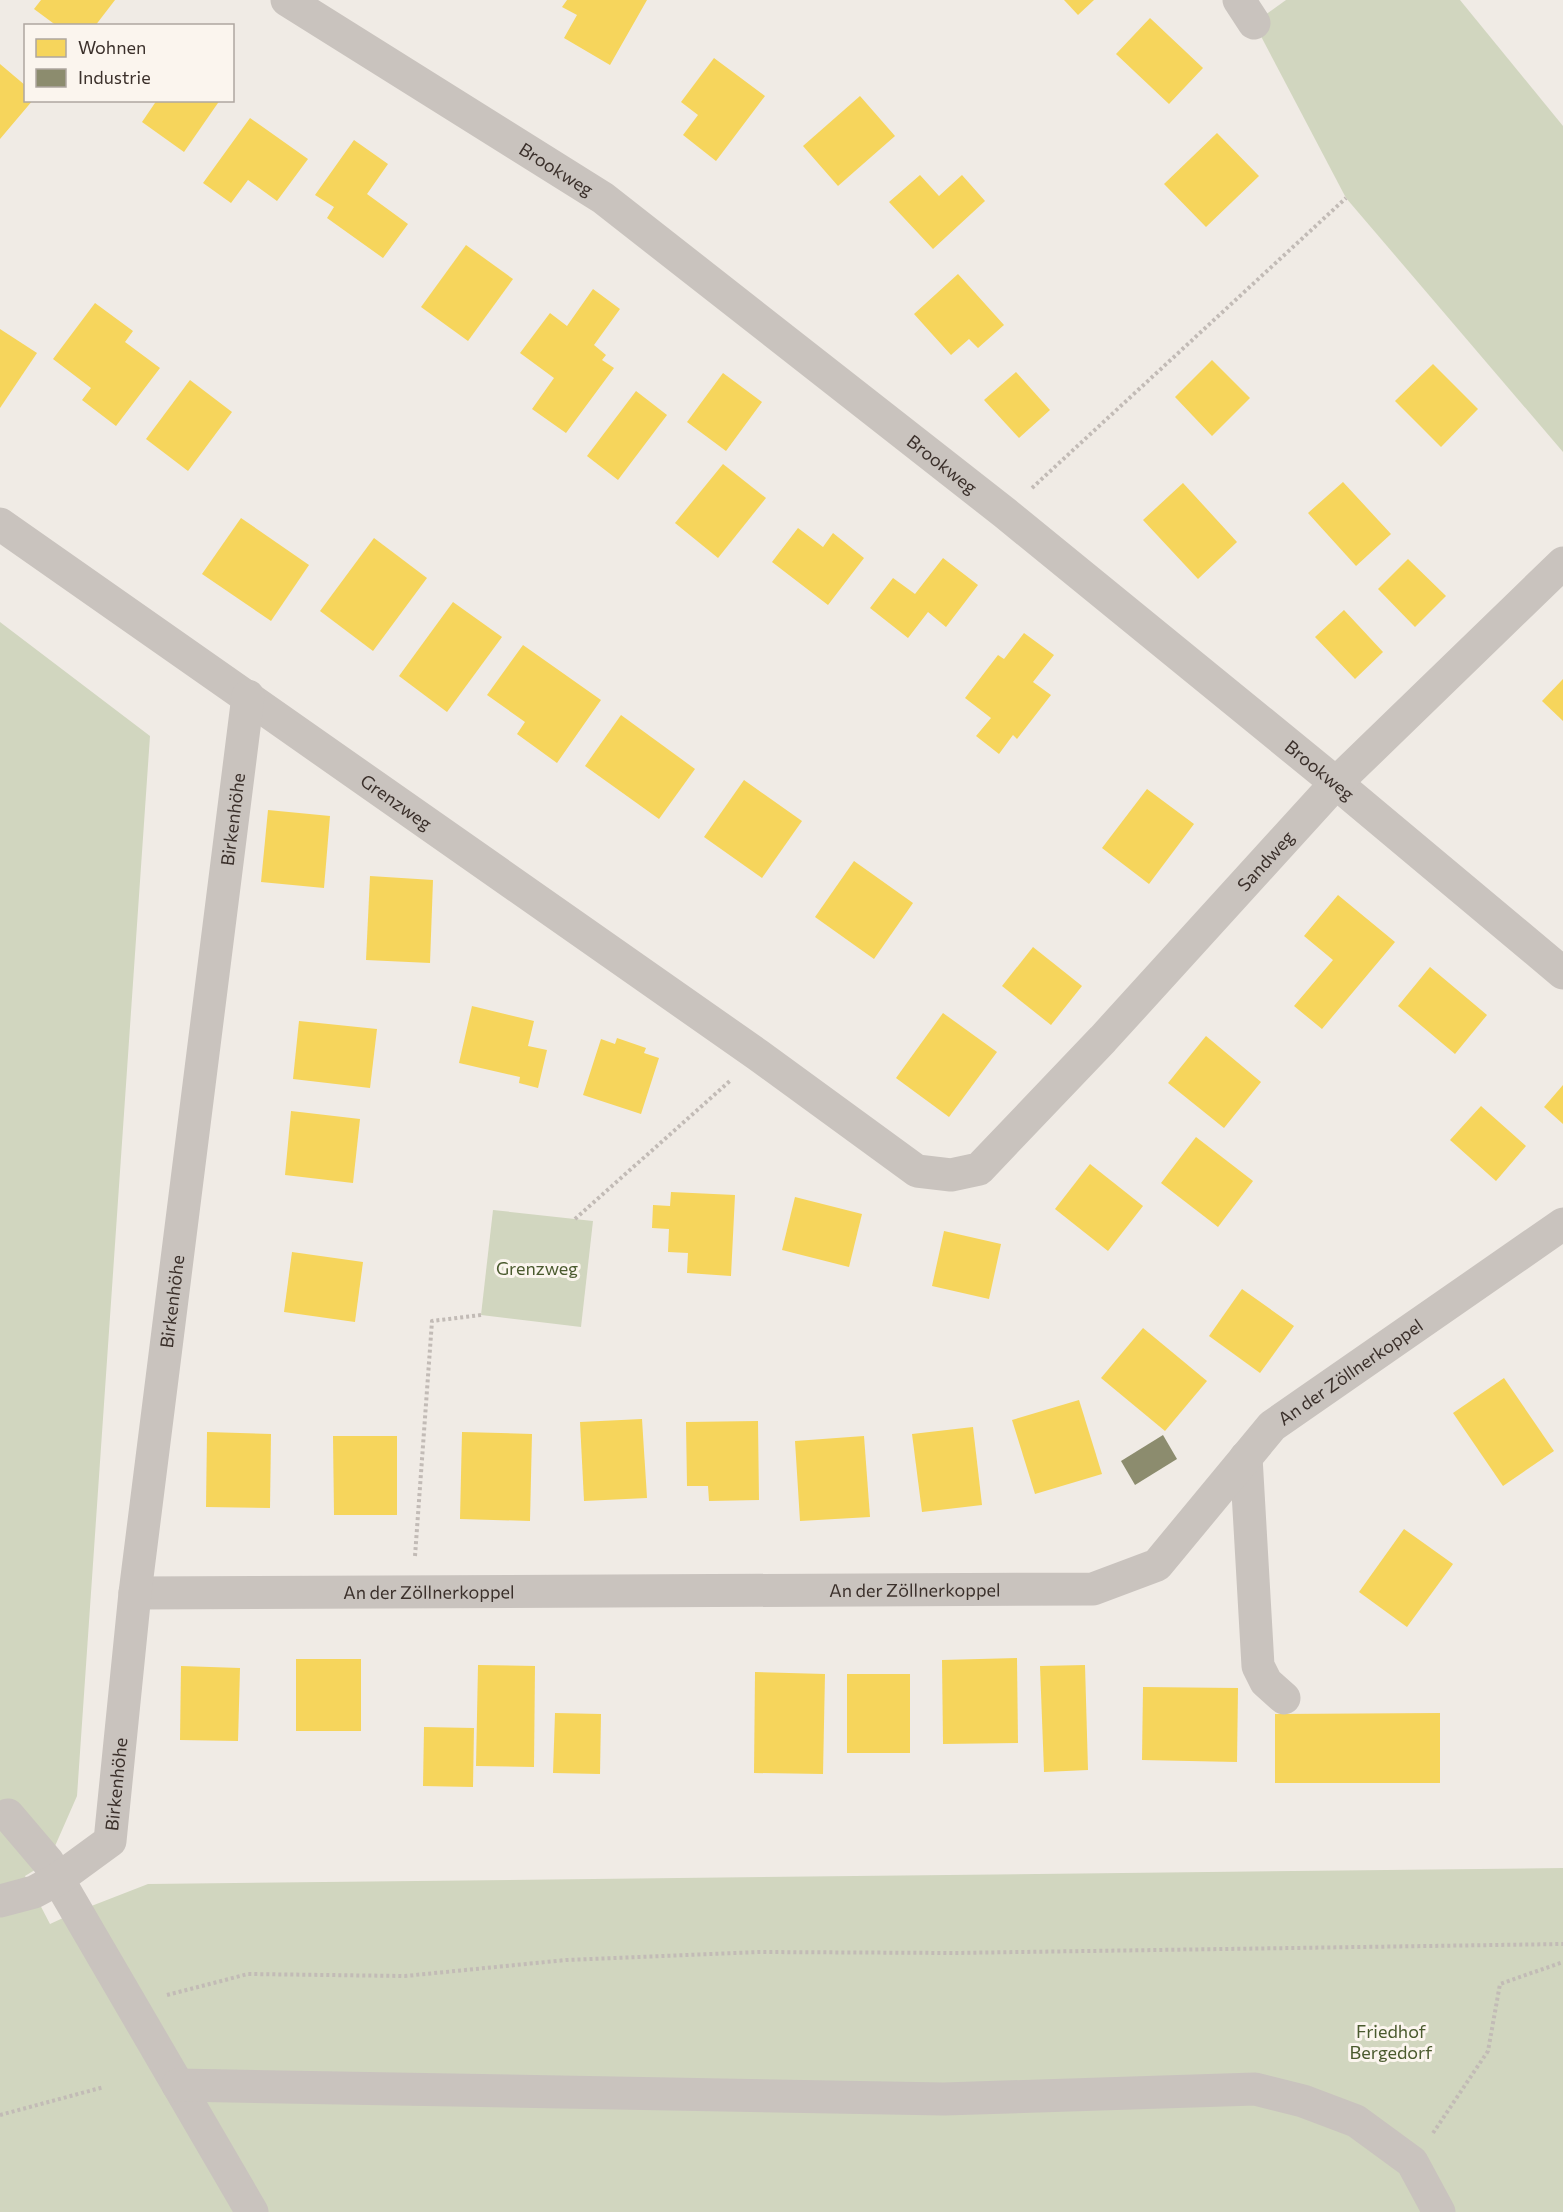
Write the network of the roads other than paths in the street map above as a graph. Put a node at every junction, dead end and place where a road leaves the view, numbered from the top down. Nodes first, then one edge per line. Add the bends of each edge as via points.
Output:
1 (287, 0) edge
2 (0, 524) edge
3 (1563, 563) edge
4 (248, 696) junction
5 (1336, 783) junction
6 (1563, 973) edge
7 (979, 1169) joint
8 (1563, 1224) edge
9 (1246, 1458) junction
10 (135, 1593) junction
11 (1284, 1698) dead end
12 (3, 1808) edge
13 (58, 1879) junction
14 (0, 1901) edge
15 (178, 2085) junction
16 (252, 2212) edge
17 (1439, 2212) edge

1 - 5 street, Brookweg via 603,198 1005,513
2 - 4 street, Grenzweg
3 - 5 street, Sandweg
4 - 7 street, Grenzweg via 917,1171 951,1175
4 - 10 street, Birkenhöhe
5 - 6 street, Brookweg
5 - 7 street, Sandweg
8 - 9 street, An der Zöllnerkoppel via 1272,1426
9 - 10 street, An der Zöllnerkoppel via 1157,1565 1092,1589
9 - 11 street via 1258,1666 1266,1682
10 - 13 street, Birkenhöhe via 110,1841
12 - 13 street
13 - 14 street, Birkenhöhe via 34,1892
13 - 15 street
15 - 16 street
15 - 17 street via 944,2099 1255,2089 1303,2101 1356,2121 1412,2162

